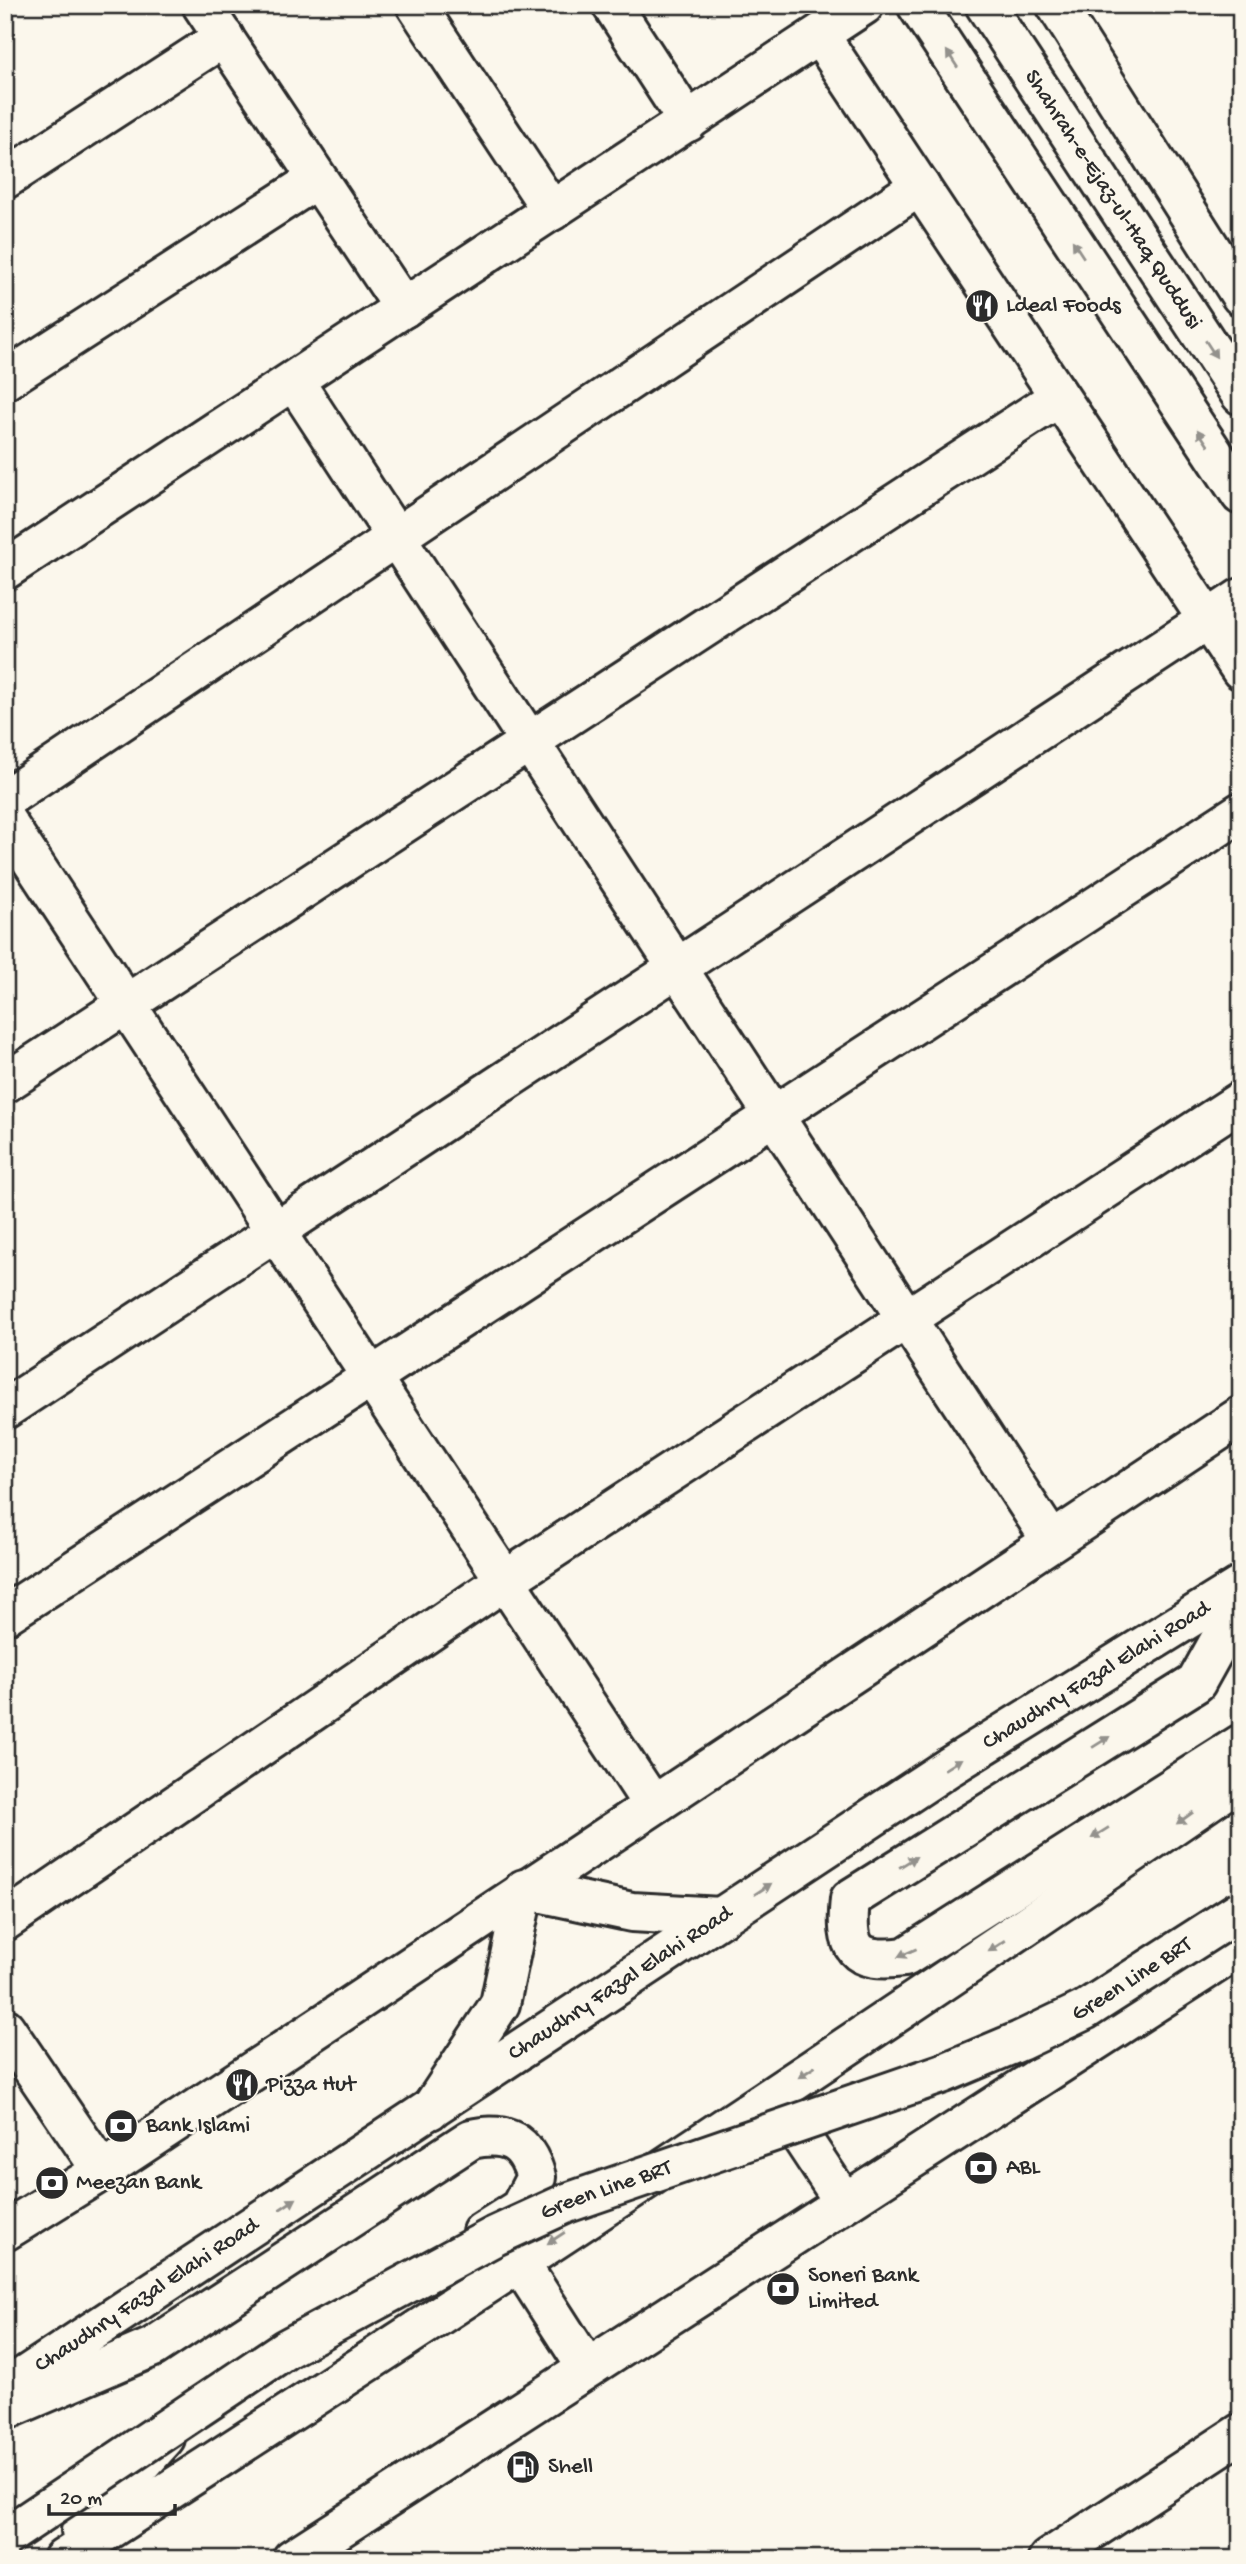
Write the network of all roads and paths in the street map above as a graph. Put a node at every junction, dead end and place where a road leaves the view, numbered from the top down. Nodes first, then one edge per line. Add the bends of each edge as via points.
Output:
1 (202, 5) edge
2 (416, 5) edge
3 (612, 5) edge
4 (864, 5) edge
5 (917, 5) edge
6 (985, 5) edge
7 (1056, 5) edge
8 (820, 36) junction
9 (223, 37) junction
10 (688, 122) junction
11 (5, 179) edge
12 (317, 179) junction
13 (920, 186) junction
14 (552, 211) junction
15 (1241, 296) edge
16 (404, 308) junction
17 (5, 380) edge
18 (293, 381) junction
19 (1241, 395) edge
20 (1059, 397) junction
21 (1241, 495) edge
22 (395, 536) junction
23 (5, 570) edge
24 (1241, 598) edge
25 (1207, 620) junction
26 (1241, 670) edge
27 (531, 743) junction
28 (5, 799) edge
29 (1241, 812) edge
30 (5, 820) edge
31 (678, 967) junction
32 (126, 1005) junction
33 (5, 1083) edge
34 (1241, 1101) edge
35 (775, 1115) junction
36 (274, 1233) junction
37 (906, 1318) junction
38 (369, 1377) junction
39 (5, 1409) edge
40 (1241, 1416) edge
41 (1051, 1540) junction
42 (504, 1581) junction
43 (1241, 1586) edge
44 (1241, 1602) edge
45 (5, 1615) edge
46 (1241, 1744) edge
47 (1241, 1779) edge
48 (652, 1804) junction
49 (524, 1889) junction
50 (1241, 1910) edge
51 (721, 1917) junction
52 (5, 1921) edge
53 (1241, 1947) edge
54 (5, 2028) edge
55 (773, 2094) junction
56 (430, 2110) junction
57 (102, 2171) junction
58 (844, 2202) junction
59 (5, 2231) edge
60 (519, 2262) junction
61 (587, 2368) junction
62 (5, 2389) edge
63 (5, 2410) edge
64 (1241, 2433) edge
65 (5, 2537) edge
66 (57, 2559) edge
67 (63, 2559) edge
68 (292, 2559) edge
69 (1048, 2559) edge

1 - 9 street
2 - 14 street
3 - 10 street
4 - 8 street
21 -> 5 street
6 -> 19 street, Shahrah-e-Ejaz-ul-Haq Quddusi
7 - 15 street
8 - 10 street
8 - 13 street
9 - 11 street
9 - 12 street
10 - 14 street
12 - 16 street
12 - 17 street
13 - 20 street
13 - 22 street
14 - 16 street
16 - 18 street
18 - 22 street
18 - 23 street
20 - 25 street
20 - 27 street
22 - 27 street
22 - 28 street
24 - 25 street
25 - 26 street
25 - 31 street
27 - 31 street
27 - 32 street
29 - 35 street
30 - 32 street
31 - 35 street
31 - 36 street
32 - 33 street
32 - 36 street
34 - 37 street
35 - 37 street
35 - 38 street
36 - 38 street
36 - 39 street
37 - 41 street
37 - 42 street
38 - 42 street
38 - 45 street
40 - 41 street
41 - 48 street
42 - 48 street
42 - 52 street
51 -> 43 street, Chaudhry Fazal Elahi Road via 949,1767
46 -> 44 street via 905,1957 875,1961 859,1952 849,1937 850,1899 1196,1683
47 -> 55 street
48 - 49 street
49 - 51 street via 632,1912
49 - 56 street via 500,2004
49 - 57 street
50 - 65 street, Green Line BRT, bridge via 1085,2010 1020,2040 944,2073 567,2203 483,2242 286,2350
51 - 56 street, Chaudhry Fazal Elahi Road
53 - 58 street
54 - 57 street
55 - 58 street
55 -> 60 street
62 -> 56 street, Chaudhry Fazal Elahi Road
57 - 59 street
58 - 61 street
60 - 61 street
60 - 67 street
61 - 68 street
63 - 66 street via 153,2347 471,2139 492,2134 510,2138 533,2166 536,2177 520,2208 177,2424
64 - 69 street

